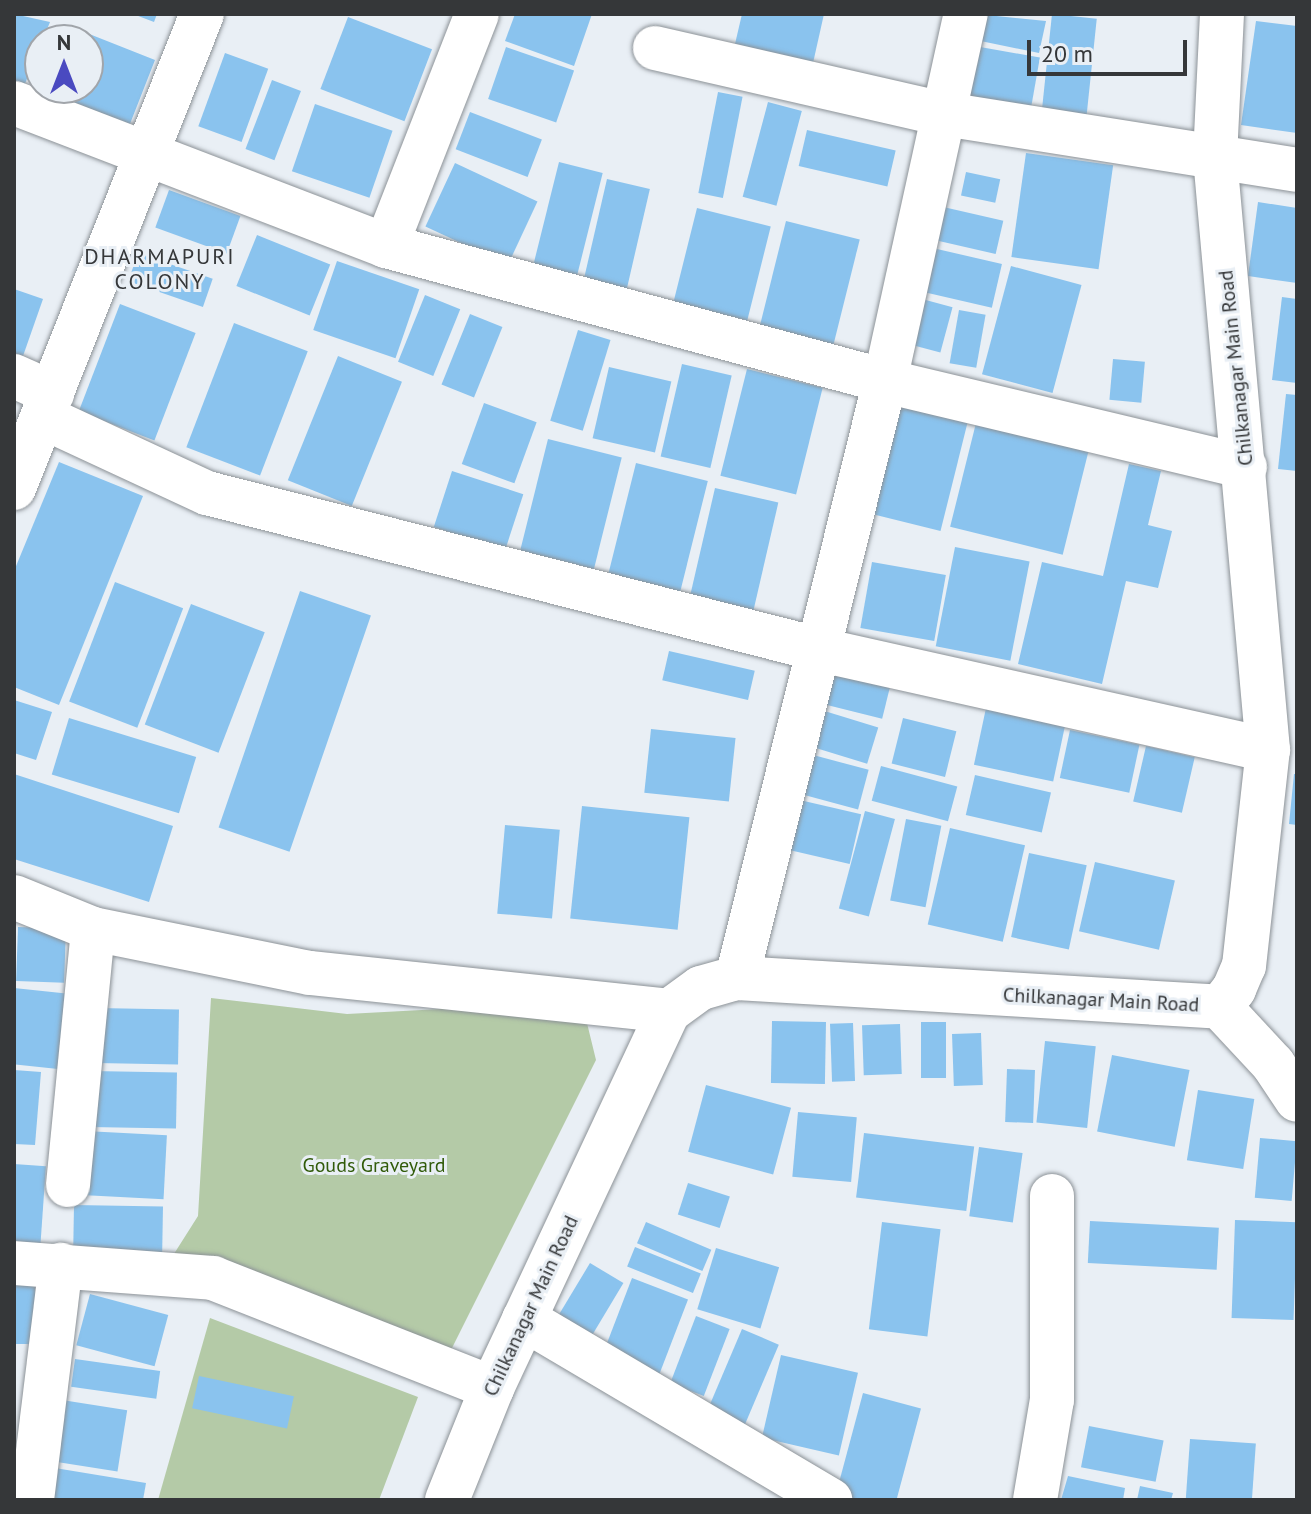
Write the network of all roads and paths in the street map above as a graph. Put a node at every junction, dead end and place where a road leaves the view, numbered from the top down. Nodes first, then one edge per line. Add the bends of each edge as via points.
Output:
1 (202, 14) edge
2 (477, 14) edge
3 (966, 14) edge
4 (1222, 14) edge
5 (655, 48) dead end
6 (14, 103) edge
7 (944, 114) junction
8 (148, 154) junction
9 (1215, 157) junction
10 (1297, 170) edge
11 (386, 246) junction
12 (885, 381) junction
13 (36, 395) edge
14 (1245, 467) junction
15 (14, 488) edge
16 (821, 650) junction
17 (1268, 750) junction
18 (14, 897) edge
19 (93, 929) junction
20 (737, 978) junction
21 (1220, 1007) junction
22 (669, 1011) junction
23 (1285, 1069) edge
24 (1297, 1100) edge
25 (68, 1185) dead end
26 (1052, 1196) dead end
27 (14, 1263) edge
28 (61, 1265) junction
29 (524, 1319) junction
30 (492, 1388) junction
31 (32, 1500) edge
32 (447, 1500) edge
33 (830, 1500) edge
34 (1035, 1500) edge

1 - 8 street
2 - 11 street
3 - 7 street
4 - 9 street, Chilkanagar Main Road
5 - 7 street
6 - 8 street
7 - 9 street
7 - 12 street
8 - 11 street
8 - 13 street
9 - 10 street
9 - 14 street, Chilkanagar Main Road
11 - 12 street
12 - 14 street
12 - 16 street
13 - 15 street
13 - 16 street via 207,493
14 - 17 street, Chilkanagar Main Road
16 - 17 street
16 - 20 street
17 - 21 street, Chilkanagar Main Road via 1244,966
18 - 19 street
19 - 22 street via 310,973
19 - 25 street
20 - 21 street, Chilkanagar Main Road
20 - 22 street, Chilkanagar Main Road via 701,988
21 - 23 street
22 - 29 street, Chilkanagar Main Road
23 - 24 street
26 - 34 street via 1052,1400
27 - 28 street
28 - 30 street via 213,1278
28 - 31 street
29 - 30 street, Chilkanagar Main Road
29 - 33 street
30 - 32 street, Chilkanagar Main Road

